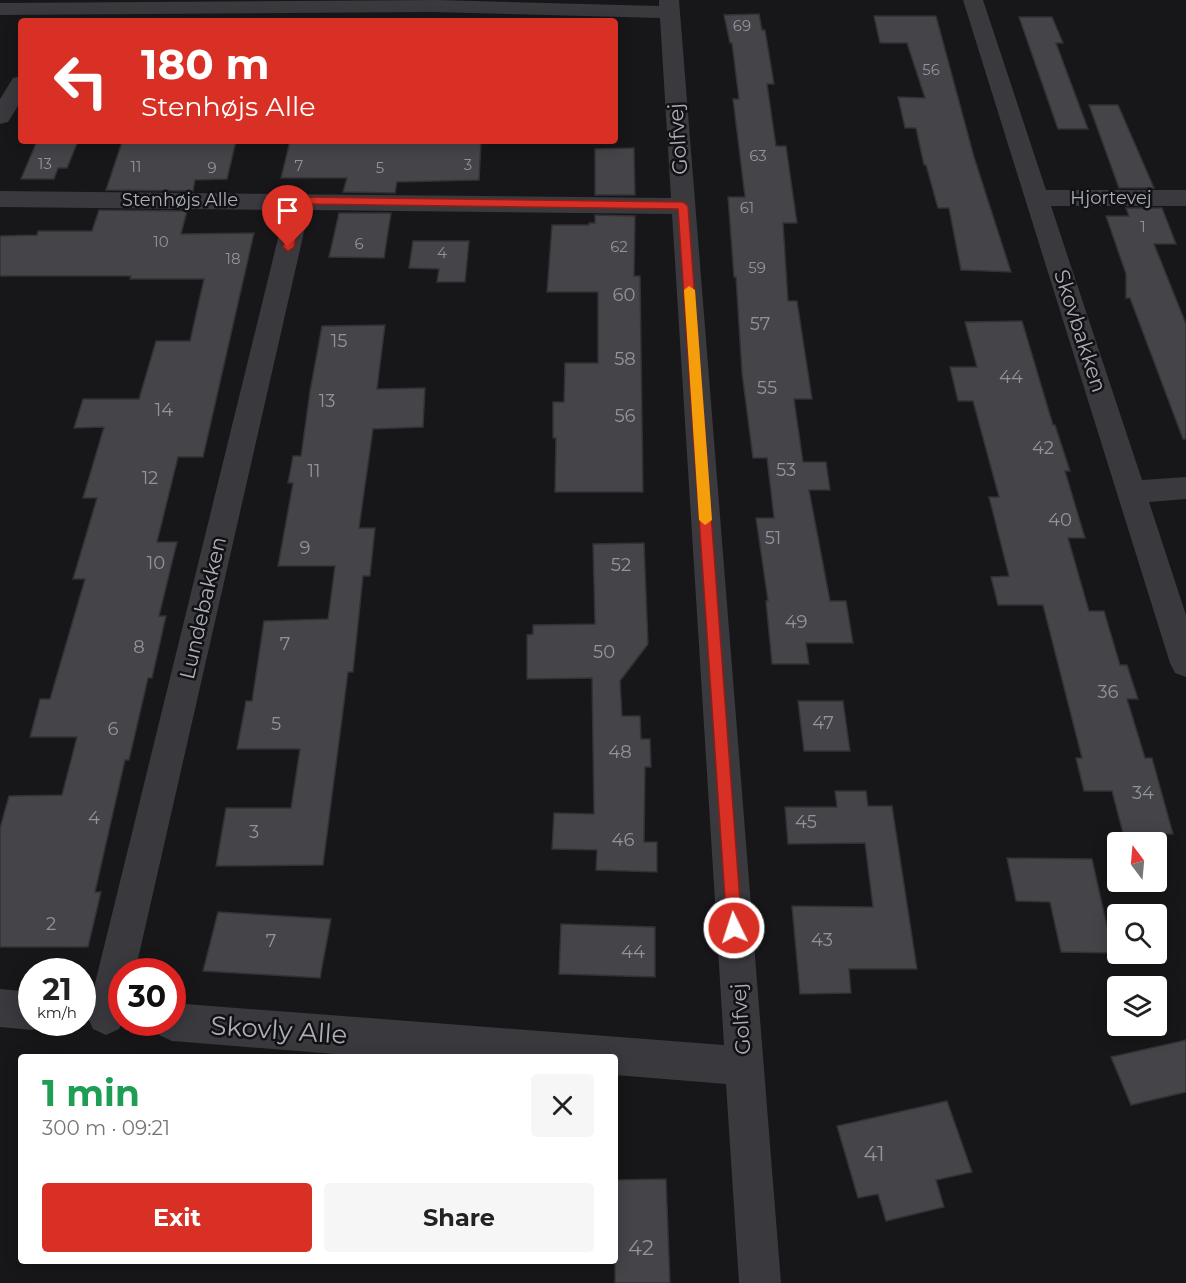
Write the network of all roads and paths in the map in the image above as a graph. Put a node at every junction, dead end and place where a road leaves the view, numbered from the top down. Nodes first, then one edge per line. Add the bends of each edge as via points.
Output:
1 (974, 0) edge
2 (430, 3) edge
3 (197, 4) edge
4 (669, 6) edge
5 (0, 9) edge
6 (63, 15) edge
7 (18, 88) edge
8 (0, 117) edge
9 (1037, 198) junction
10 (1186, 198) edge
11 (0, 199) edge
12 (300, 201) junction
13 (683, 206) junction
14 (1186, 489) edge
15 (1131, 492) junction
16 (1186, 663) edge
17 (0, 1008) edge
18 (18, 1010) edge
19 (103, 1016) edge
20 (186, 1023) edge
21 (588, 1054) edge
22 (618, 1056) edge
23 (744, 1066) junction
24 (760, 1283) edge

1 - 9 street, Skovbakken
2 - 3 street
2 - 4 street
3 - 6 street
4 - 13 street, Golfvej
5 - 6 street
7 - 8 street
9 - 10 street, Hjortevej
9 - 15 street, Skovbakken
11 - 12 street, Stenhøjs Alle
12 - 13 street, Stenhøjs Alle
12 - 19 street, Lundebakken
13 - 23 street, Golfvej
14 - 15 street
15 - 16 street, Skovbakken
17 - 18 street
20 - 21 street, Skovly Alle
22 - 23 street, Skovly Alle
23 - 24 street, Golfvej

